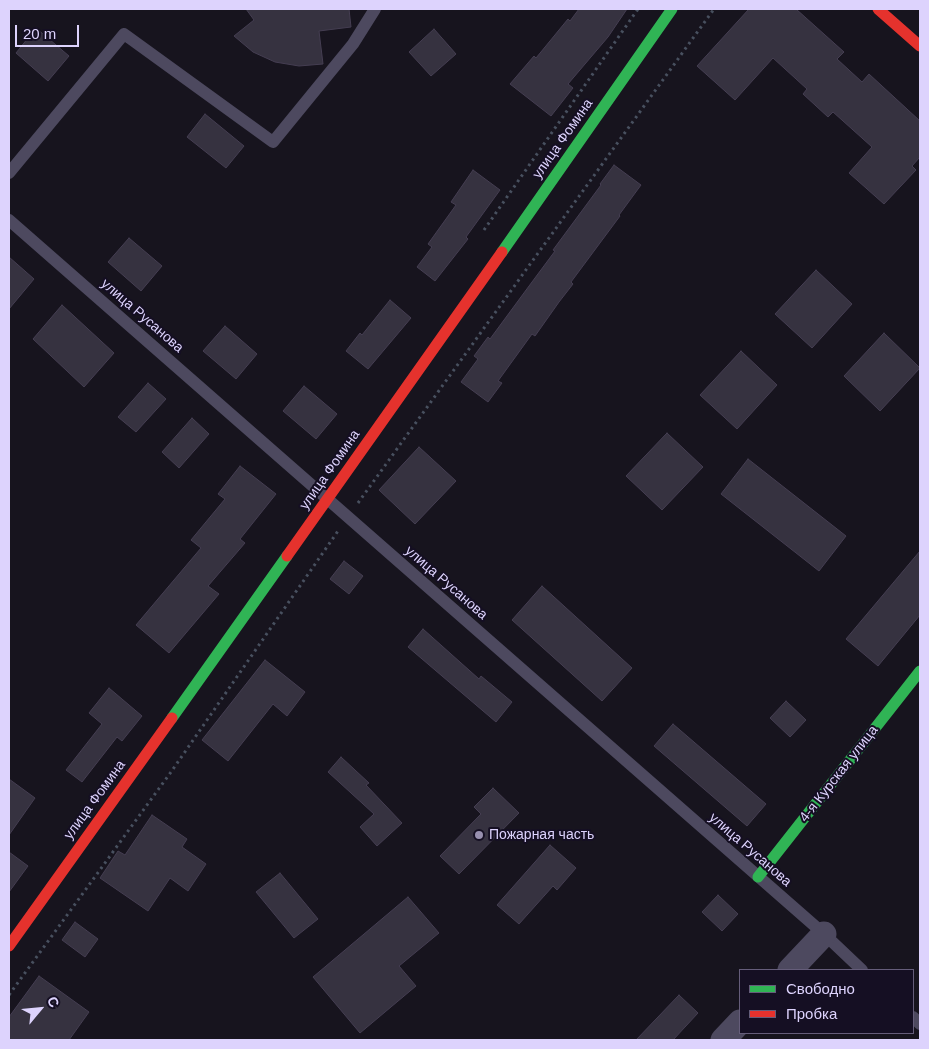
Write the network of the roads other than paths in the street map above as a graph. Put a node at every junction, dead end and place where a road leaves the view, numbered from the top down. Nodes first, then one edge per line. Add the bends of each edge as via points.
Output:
1 (375, 9) edge
2 (672, 9) edge
3 (878, 9) edge
4 (920, 46) edge
5 (9, 173) edge
6 (9, 220) edge
7 (328, 499) junction
8 (920, 671) edge
9 (758, 877) junction
10 (824, 934) junction
11 (9, 946) edge
12 (791, 969) edge
13 (861, 969) edge
14 (739, 1023) edge
15 (723, 1040) edge

1 - 5 lane via 353,44 272,142 124,34
2 - 7 street, улица Фомина
3 - 4 street
6 - 7 lane, улица Русанова
7 - 9 lane, улица Русанова
7 - 11 street, улица Фомина
8 - 9 street, 4-я Курская улица
9 - 10 lane, улица Русанова
10 - 12 street
10 - 13 lane, улица Русанова
14 - 15 street

